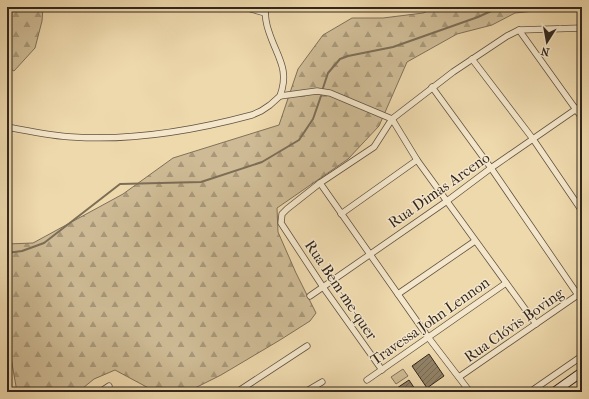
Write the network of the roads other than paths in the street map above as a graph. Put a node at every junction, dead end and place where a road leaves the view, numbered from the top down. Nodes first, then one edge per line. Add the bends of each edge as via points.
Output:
1 (244, 7) edge
2 (265, 10) edge
3 (582, 28) edge
4 (519, 30) junction
5 (472, 59) junction
6 (432, 87) junction
7 (280, 96) junction
8 (582, 104) edge
9 (576, 109) junction
10 (582, 118) edge
11 (392, 119) junction
12 (7, 127) edge
13 (533, 139) junction
14 (417, 160) junction
15 (491, 168) junction
16 (320, 184) junction
17 (447, 201) junction
18 (582, 211) edge
19 (341, 214) junction
20 (475, 241) junction
21 (369, 254) junction
22 (506, 283) junction
23 (323, 286) junction
24 (398, 294) junction
25 (581, 295) edge
26 (310, 296) dead end
27 (536, 324) junction
28 (428, 337) junction
29 (307, 346) dead end
30 (582, 356) edge
31 (382, 370) junction
32 (582, 372) edge
33 (459, 377) junction
34 (367, 380) dead end
35 (322, 382) dead end
36 (109, 386) dead end
37 (100, 392) edge
38 (237, 392) edge
39 (305, 392) edge
40 (470, 392) edge
41 (530, 392) edge
42 (554, 392) edge

1 - 2 street
2 - 7 street via 269,33 284,74
3 - 4 street
4 - 5 street
4 - 9 street
5 - 6 street
5 - 13 street
6 - 11 street
6 - 15 street
7 - 11 street via 324,91
7 - 12 street via 252,115 149,135 73,137
8 - 9 street, Rua Dimas Arceno
9 - 10 street
9 - 13 street, Rua Dimas Arceno
11 - 14 street
11 - 16 street via 374,147
13 - 15 street, Rua Dimas Arceno
13 - 18 street
14 - 17 street
14 - 19 street
15 - 17 street, Rua Dimas Arceno
15 - 25 street
16 - 19 street
16 - 23 street, Rua Bem-me-quer via 287,209 282,214 281,222
17 - 20 street
17 - 21 street, Rua Dimas Arceno
19 - 21 street
20 - 22 street
20 - 24 street
21 - 23 street, Rua Dimas Arceno
21 - 24 street
22 - 27 street
22 - 28 street, Travessa John Lennon
23 - 26 street, Rua Dimas Arceno
23 - 31 street, Rua Bem-me-quer
24 - 28 street
25 - 27 street, Rua Clóvis Boving
27 - 33 street, Rua Clóvis Boving
28 - 31 street, Travessa John Lennon
28 - 33 street
29 - 38 street
30 - 41 street
31 - 34 street, Travessa John Lennon
32 - 42 main road
33 - 40 street
35 - 39 street
36 - 37 street

